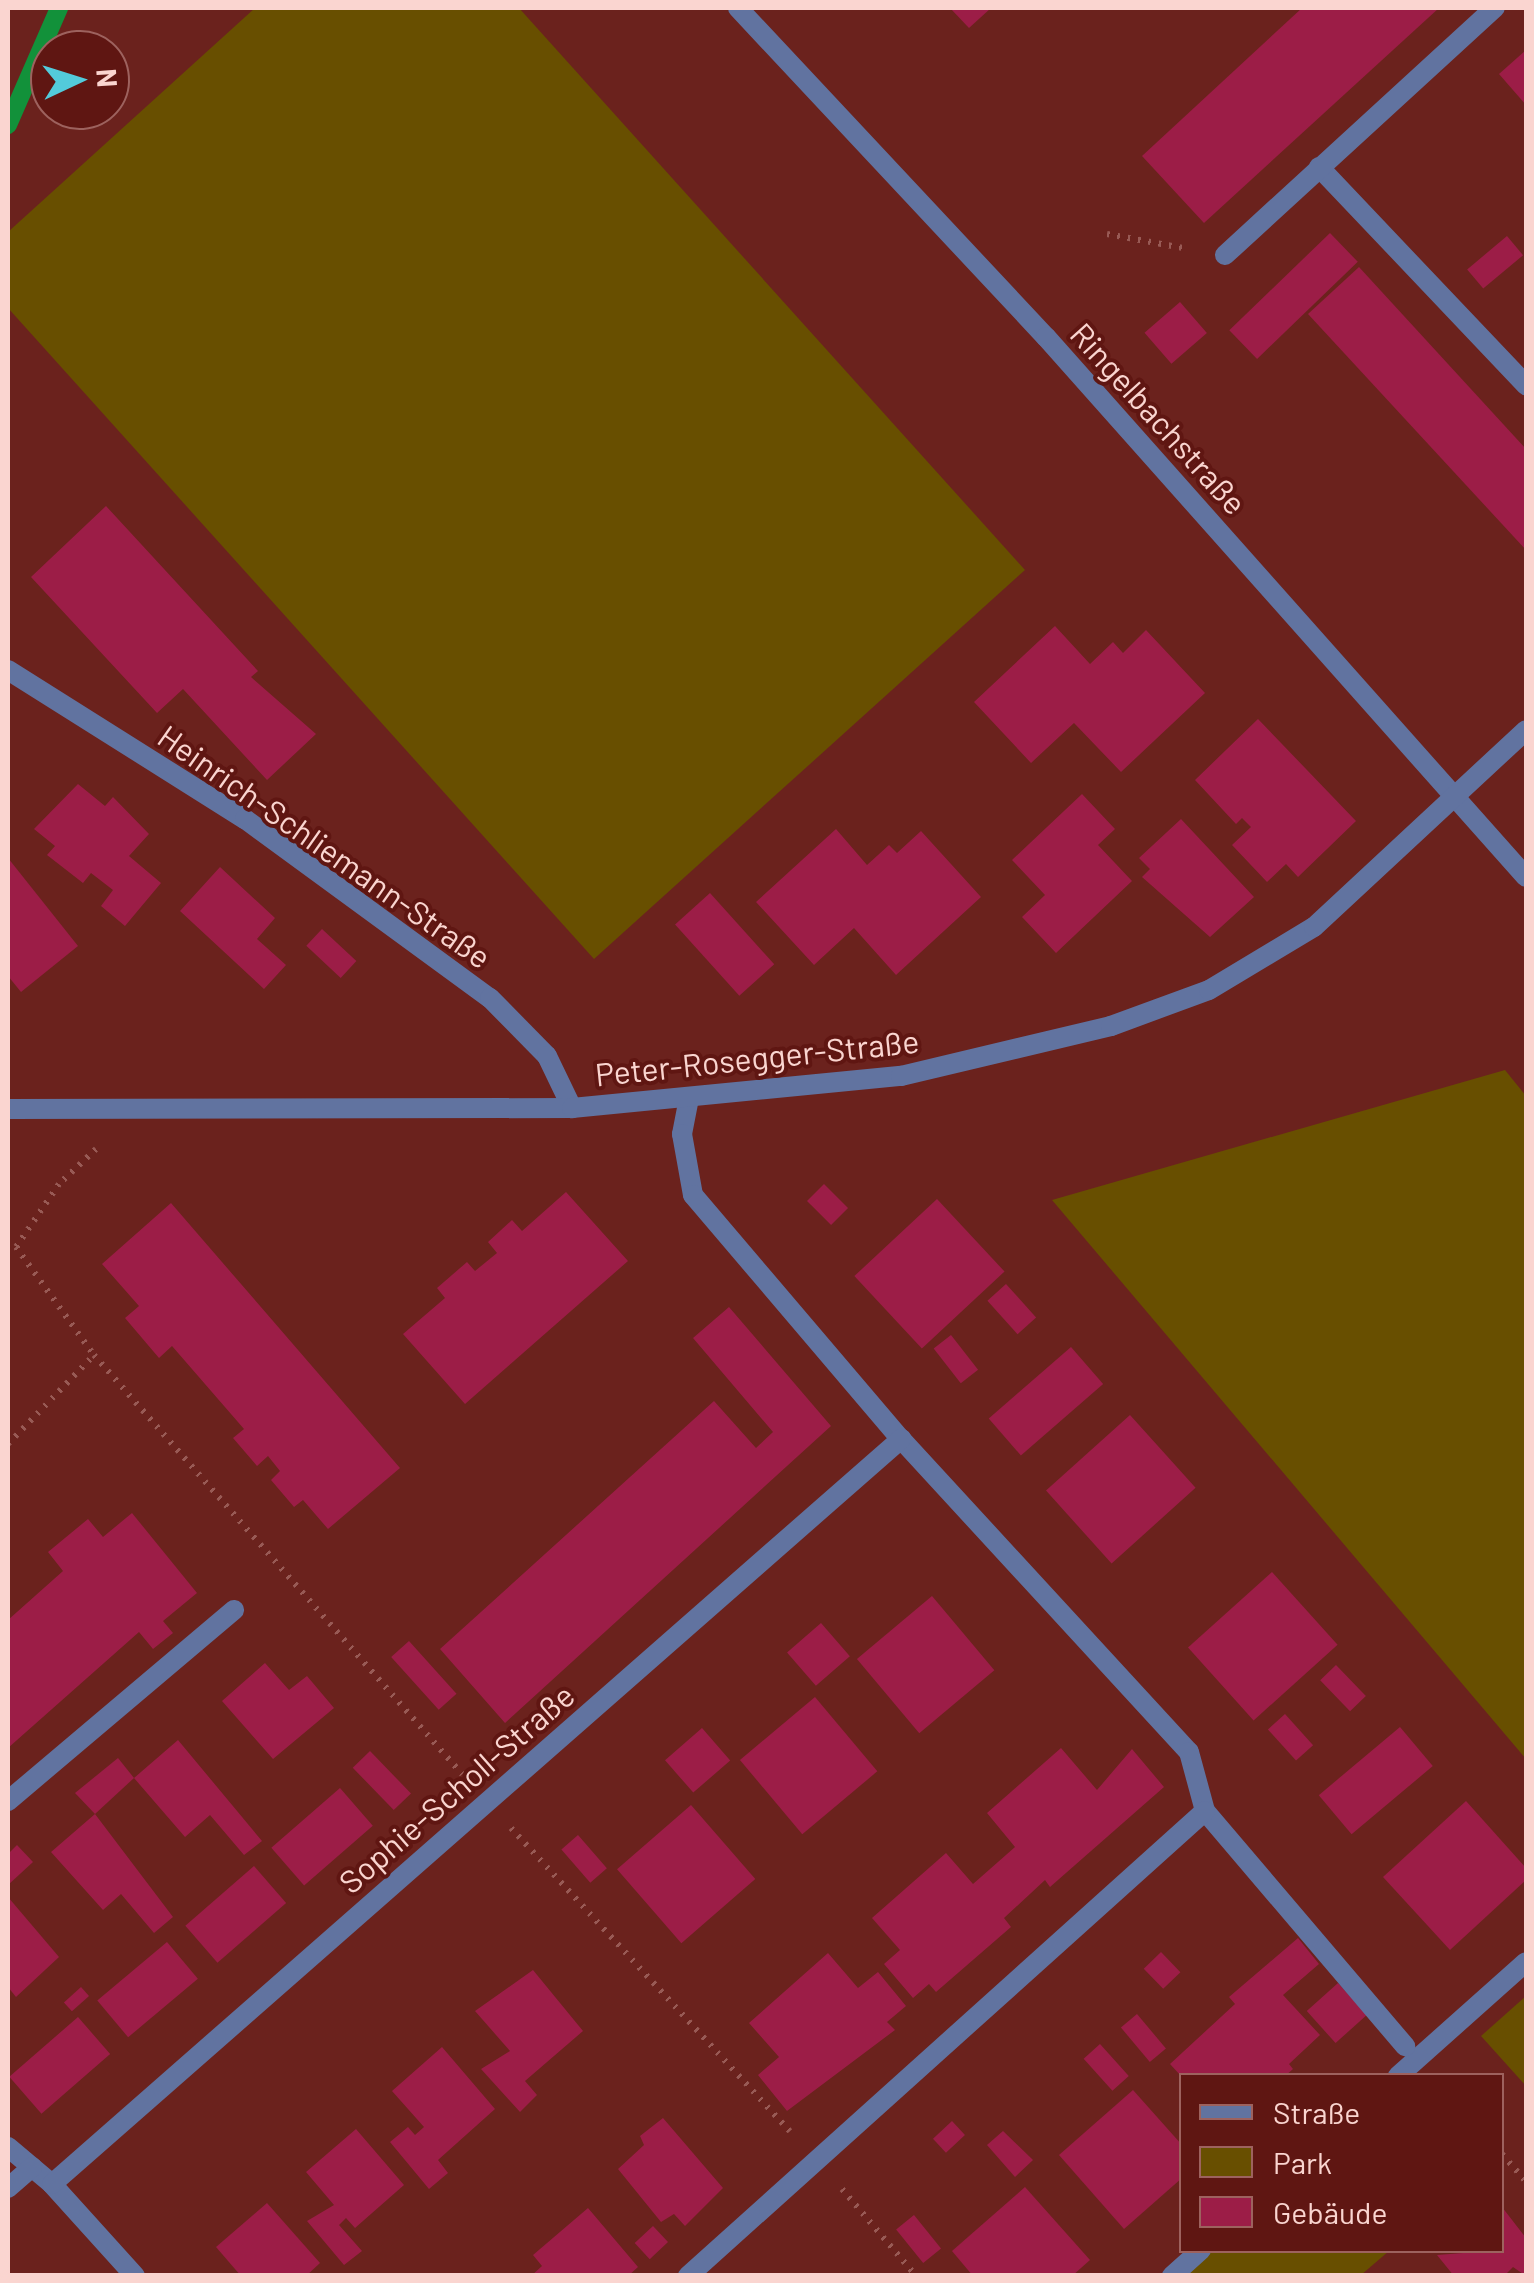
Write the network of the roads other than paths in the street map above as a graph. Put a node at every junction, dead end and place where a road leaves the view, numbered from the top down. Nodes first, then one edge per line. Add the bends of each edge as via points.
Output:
1 (738, 8) edge
2 (1494, 8) edge
3 (1319, 167) junction
4 (1224, 255) road end
5 (1526, 385) edge
6 (8, 670) edge
7 (1526, 730) edge
8 (1457, 796) junction
9 (1526, 878) edge
10 (689, 1098) junction
11 (572, 1108) junction
12 (8, 1109) edge
13 (900, 1439) junction
14 (234, 1610) dead end
15 (8, 1800) edge
16 (1206, 1811) junction
17 (1526, 1962) edge
18 (1405, 2046) dead end
19 (1401, 2073) edge
20 (8, 2147) edge
21 (32, 2166) junction
22 (52, 2184) junction
23 (8, 2188) edge
24 (1198, 2253) edge
25 (135, 2276) edge
26 (688, 2276) edge
27 (1172, 2276) edge

1 - 8 street, Ringelbachstraße via 1046,336
2 - 3 street
3 - 4 street
3 - 5 street
6 - 11 street, Heinrich-Schliemann-Straße via 245,819 490,998 547,1056
7 - 8 street, Peter-Rosegger-Straße
8 - 9 street, Ringelbachstraße
8 - 10 street, Peter-Rosegger-Straße via 1314,927 1209,990 1111,1026 901,1076
10 - 11 street, Peter-Rosegger-Straße
10 - 13 street via 682,1134 693,1194
11 - 12 street, Peter-Rosegger-Straße via 133,1114
13 - 16 street via 1189,1752
13 - 22 street, Sophie-Scholl-Straße
14 - 15 street
16 - 18 street
16 - 26 street
17 - 19 street
20 - 21 street
21 - 22 street
21 - 23 street
22 - 25 street
24 - 27 street

